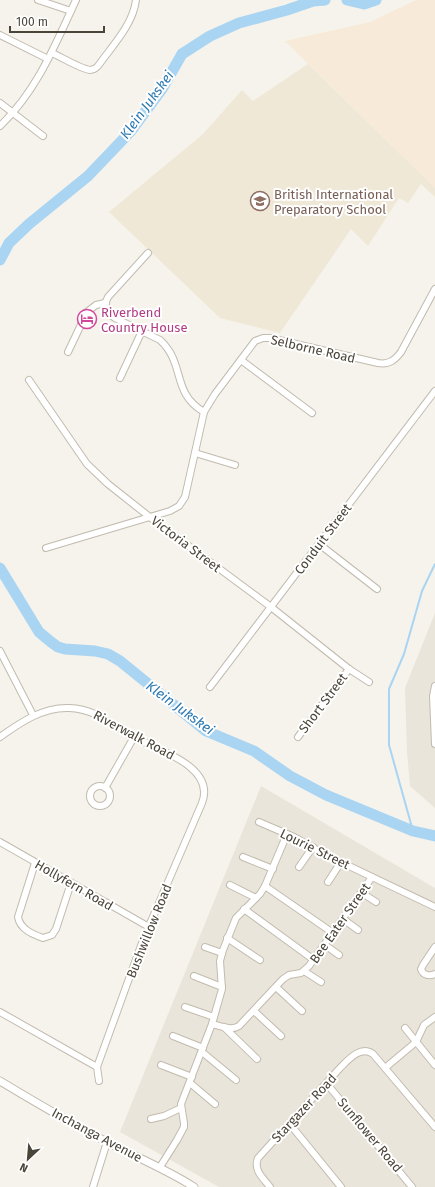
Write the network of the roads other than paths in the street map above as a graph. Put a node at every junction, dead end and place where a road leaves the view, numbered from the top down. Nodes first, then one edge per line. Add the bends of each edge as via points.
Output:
1 (38, 0) edge
2 (76, 0) edge
3 (136, 0) edge
4 (71, 11) junction
5 (0, 35) edge
6 (52, 53) junction
7 (48, 60) junction
8 (0, 103) edge
9 (13, 113) junction
10 (0, 126) edge
11 (43, 136) dead end
12 (148, 253) dead end
13 (435, 289) edge
14 (105, 304) junction
15 (142, 331) junction
16 (68, 352) dead end
17 (241, 360) junction
18 (120, 378) dead end
19 (29, 380) dead end
20 (435, 391) edge
21 (204, 412) junction
22 (312, 413) dead end
23 (195, 453) junction
24 (235, 465) dead end
25 (151, 518) junction
26 (319, 544) junction
27 (46, 548) dead end
28 (377, 589) dead end
29 (271, 607) junction
30 (0, 651) edge
31 (349, 669) junction
32 (369, 682) dead end
33 (435, 686) edge
34 (210, 687) dead end
35 (34, 715) junction
36 (0, 737) edge
37 (134, 737) junction
38 (298, 737) dead end
39 (435, 744) edge
40 (203, 782) joint
41 (105, 788) dead end
42 (259, 822) dead end
43 (287, 834) junction
44 (0, 842) edge
45 (313, 847) junction
46 (243, 857) dead end
47 (36, 862) junction
48 (341, 862) junction
49 (299, 867) dead end
50 (273, 869) junction
51 (372, 877) junction
52 (328, 882) dead end
53 (71, 883) junction
54 (230, 885) dead end
55 (265, 886) junction
56 (362, 893) junction
57 (256, 898) junction
58 (376, 902) dead end
59 (435, 907) edge
60 (244, 909) junction
61 (343, 919) junction
62 (149, 928) junction
63 (358, 930) dead end
64 (333, 933) junction
65 (227, 938) junction
66 (325, 945) junction
67 (205, 947) dead end
68 (435, 947) edge
69 (222, 953) junction
70 (339, 955) dead end
71 (260, 960) dead end
72 (314, 960) junction
73 (304, 971) junction
74 (435, 974) edge
75 (194, 976) dead end
76 (321, 982) dead end
77 (222, 986) junction
78 (276, 987) junction
79 (186, 1007) dead end
80 (254, 1010) junction
81 (302, 1011) dead end
82 (0, 1012) edge
83 (214, 1017) junction
84 (435, 1017) edge
85 (212, 1024) junction
86 (224, 1027) junction
87 (405, 1028) dead end
88 (173, 1036) dead end
89 (282, 1036) dead end
90 (416, 1042) junction
91 (203, 1050) junction
92 (257, 1059) dead end
93 (160, 1065) dead end
94 (435, 1065) edge
95 (97, 1067) junction
96 (385, 1068) junction
97 (191, 1080) junction
98 (236, 1080) dead end
99 (0, 1081) edge
100 (99, 1081) dead end
101 (327, 1084) junction
102 (214, 1104) dead end
103 (181, 1108) junction
104 (151, 1119) dead end
105 (289, 1123) junction
106 (435, 1127) edge
107 (107, 1142) junction
108 (160, 1168) junction
109 (93, 1187) edge
110 (194, 1187) edge
111 (270, 1187) edge
112 (341, 1187) edge
113 (412, 1187) edge

1 - 4 street
2 - 4 street
3 - 6 street via 133,13 124,30 94,70 82,68
4 - 6 street
5 - 7 street
6 - 7 street
7 - 9 street
8 - 9 street
9 - 10 street
9 - 11 street
12 - 14 street via 110,293
13 - 17 street, Selborne Road via 401,352 392,362 383,364 266,338 255,341
14 - 15 street via 111,316
14 - 16 street via 96,305 87,312
15 - 18 street
15 - 21 street via 160,340 169,350 175,360 185,395
17 - 21 street, Selborne Road
17 - 22 street
19 - 25 street, Victoria Street via 87,464
20 - 26 street, Conduit Street
21 - 23 street, Selborne Road
23 - 24 street
23 - 25 street, Selborne Road via 183,502 174,509
25 - 27 street, Selborne Road
25 - 29 street, Victoria Street
26 - 28 street
26 - 29 street, Conduit Street
29 - 31 street, Victoria Street
29 - 34 street, Conduit Street
30 - 35 street
31 - 32 street, Victoria Street
31 - 38 street, Short Street
33 - 39 street
35 - 36 street, Riverwalk Road
35 - 37 street, Riverwalk Road via 58,709 80,709 103,717
37 - 40 street, Riverwalk Road via 183,761
37 - 41 street
40 - 62 street, Bushwillow Road via 205,797
42 - 43 street, Lourie Street
43 - 45 street, Lourie Street
43 - 50 street
44 - 47 street, Hollyfern Road
45 - 48 street, Lourie Street
45 - 49 street
46 - 50 street
47 - 53 street, Hollyfern Road
47 - 53 street via 18,917 24,929 43,938 52,935
48 - 51 street, Lourie Street
48 - 52 street
50 - 55 street
51 - 56 street, Bee Eater Street
51 - 59 street, Lourie Street
53 - 62 street, Hollyfern Road
54 - 57 street
55 - 57 street
55 - 64 street
56 - 58 street
56 - 61 street, Bee Eater Street
57 - 60 street
60 - 65 street via 236,918
60 - 72 street
61 - 63 street
61 - 64 street, Bee Eater Street
62 - 95 street, Bushwillow Road
64 - 66 street, Bee Eater Street
65 - 69 street
65 - 71 street
66 - 70 street
66 - 72 street, Bee Eater Street
67 - 69 street
68 - 74 street via 421,969 423,974
69 - 77 street
72 - 73 street, Bee Eater Street
73 - 76 street
73 - 78 street, Bee Eater Street via 286,977
75 - 77 street
77 - 83 street
78 - 80 street, Bee Eater Street
78 - 81 street
79 - 83 street
80 - 86 street, Bee Eater Street via 236,1028
80 - 89 street
82 - 95 street
83 - 85 street
84 - 90 street via 424,1024
85 - 86 street, Bee Eater Street
85 - 91 street
86 - 92 street
87 - 90 street
88 - 91 street
90 - 94 street
90 - 96 street
91 - 97 street
91 - 98 street
93 - 97 street
95 - 100 street, Bushwillow Road
96 - 101 street, Stargazer Road via 369,1051 362,1051 346,1062
96 - 106 street
97 - 102 street
97 - 103 street
99 - 107 street, Inchanga Avenue
101 - 105 street, Stargazer Road
101 - 113 street, Sunflower Road
103 - 104 street
103 - 108 street via 184,1127
105 - 111 street, Stargazer Road via 258,1158 256,1166
105 - 112 street
107 - 108 street, Inchanga Avenue
107 - 109 street
108 - 110 street, Inchanga Avenue

